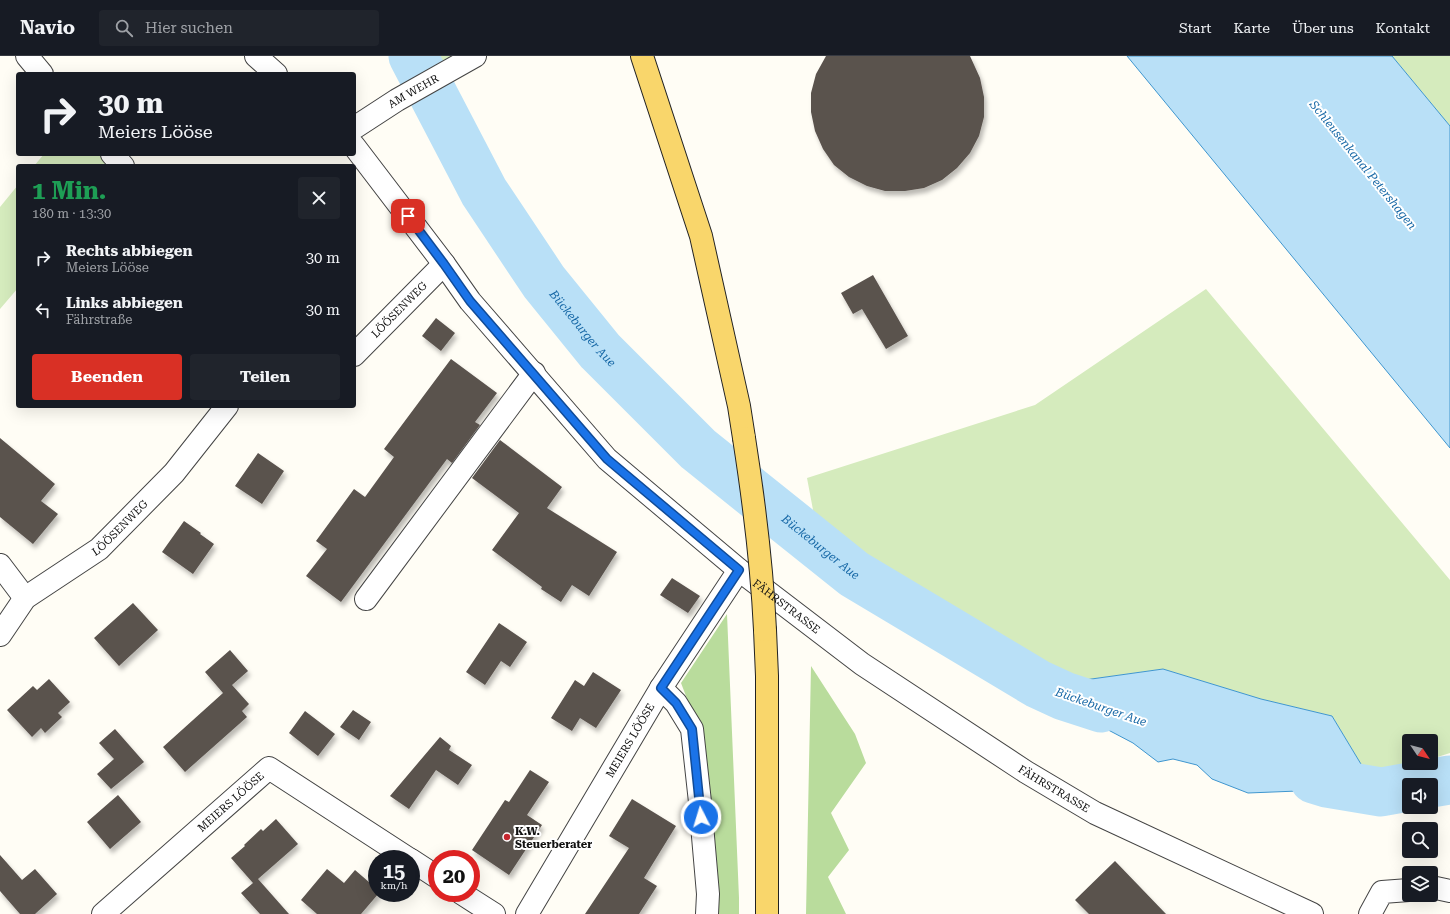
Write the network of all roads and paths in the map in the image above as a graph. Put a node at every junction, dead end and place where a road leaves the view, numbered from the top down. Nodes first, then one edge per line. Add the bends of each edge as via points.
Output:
1 (27, 56) edge
2 (256, 56) edge
3 (642, 56) edge
4 (470, 58) edge
5 (40, 72) edge
6 (274, 72) edge
7 (356, 127) edge
8 (356, 149) edge
9 (114, 156) edge
10 (121, 164) edge
11 (444, 264) junction
12 (356, 353) edge
13 (534, 374) junction
14 (225, 408) edge
15 (0, 565) edge
16 (739, 570) junction
17 (25, 598) junction
18 (366, 599) dead end
19 (0, 635) edge
20 (661, 688) junction
21 (395, 850) edge
22 (1438, 888) edge
23 (1402, 891) edge
24 (1450, 891) edge
25 (475, 902) edge
26 (103, 914) edge
27 (494, 914) edge
28 (527, 914) edge
29 (707, 914) edge
30 (767, 914) edge
31 (1312, 914) edge
32 (1370, 914) edge

1 - 5 street
2 - 6 street
3 - 30 main road, bridge via 701,236 739,406 754,503 762,576 767,676
4 - 7 street, AM WEHR
8 - 11 street, FÄHRSTRASSE
9 - 10 street
11 - 12 street, LÖÖSENWEG
11 - 13 street, FÄHRSTRASSE via 470,301
13 - 16 street, FÄHRSTRASSE via 607,459
13 - 18 street
14 - 17 street, LÖÖSENWEG via 174,473 99,549
15 - 17 street
16 - 20 street, MEIERS LÖÖSE
16 - 31 street, FÄHRSTRASSE via 862,664 1026,772 1095,813
17 - 19 street, LÖÖSENWEG
20 - 28 street, MEIERS LÖÖSE
20 - 29 street via 676,703 692,729 708,894
21 - 26 street, MEIERS LÖÖSE via 269,768
22 - 24 street
23 - 32 street via 1382,892
25 - 27 street

